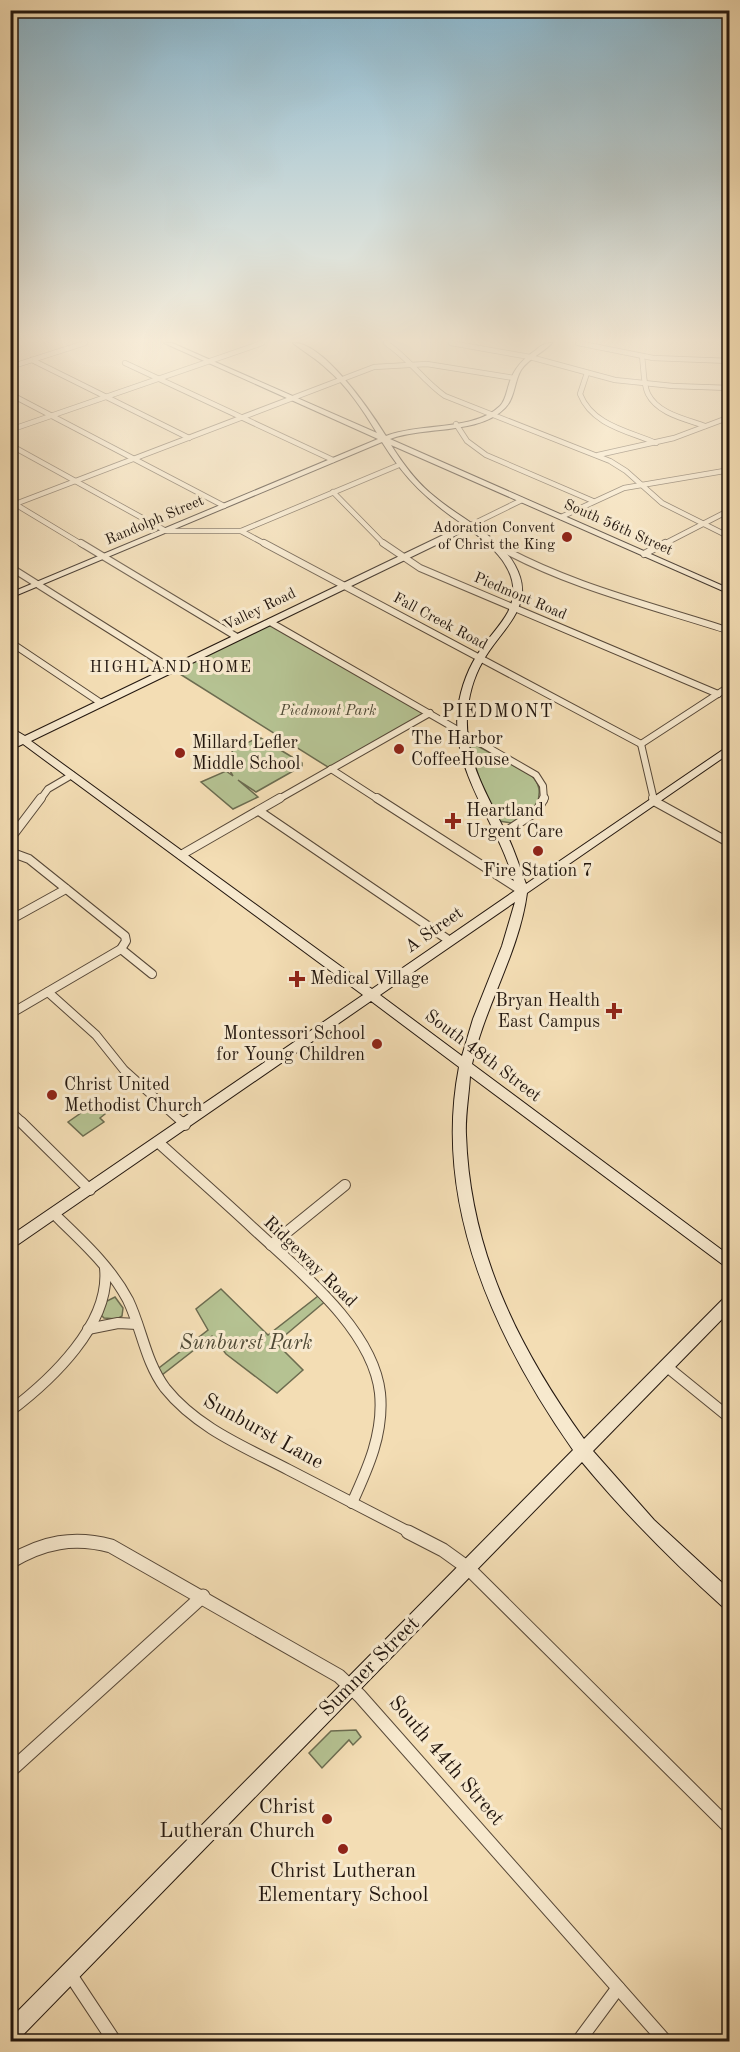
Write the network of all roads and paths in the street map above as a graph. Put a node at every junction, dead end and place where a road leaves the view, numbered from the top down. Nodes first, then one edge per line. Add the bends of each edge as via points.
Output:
1 (95, 439) edge
2 (187, 439) edge
3 (288, 439) edge
4 (384, 439) junction
5 (466, 439) edge
6 (553, 439) edge
7 (648, 439) edge
8 (666, 439) edge
9 (656, 442) junction
10 (10, 444) edge
11 (597, 456) junction
12 (134, 459) junction
13 (333, 460) junction
14 (399, 465) junction
15 (729, 470) edge
16 (76, 481) junction
17 (640, 485) junction
18 (333, 492) junction
19 (522, 500) junction
20 (593, 501) junction
21 (13, 505) edge
22 (224, 506) junction
23 (729, 510) edge
24 (561, 517) junction
25 (702, 523) junction
26 (469, 526) junction
27 (165, 531) junction
28 (241, 531) junction
29 (729, 537) edge
30 (492, 543) junction
31 (645, 554) junction
32 (104, 557) junction
33 (402, 558) junction
34 (532, 564) junction
35 (10, 567) edge
36 (513, 569) junction
37 (38, 584) junction
38 (344, 586) junction
39 (729, 592) edge
40 (10, 596) edge
41 (514, 609) junction
42 (270, 622) junction
43 (729, 631) edge
44 (237, 638) junction
45 (10, 642) edge
46 (479, 658) junction
47 (172, 669) junction
48 (729, 686) edge
49 (718, 694) junction
50 (101, 703) junction
51 (430, 713) junction
52 (10, 730) edge
53 (462, 732) junction
54 (25, 740) junction
55 (641, 744) junction
56 (10, 747) edge
57 (729, 748) edge
58 (331, 769) junction
59 (72, 775) junction
60 (654, 801) junction
61 (259, 811) junction
62 (501, 835) junction
63 (10, 839) edge
64 (729, 843) edge
65 (10, 852) edge
66 (181, 855) junction
67 (66, 889) junction
68 (522, 891) junction
69 (10, 920) edge
70 (450, 941) junction
71 (121, 949) junction
72 (152, 974) dead end
73 (48, 992) junction
74 (372, 995) junction
75 (10, 1014) edge
76 (466, 1066) junction
77 (12, 1116) edge
78 (184, 1125) junction
79 (159, 1143) junction
80 (345, 1185) dead end
81 (90, 1190) junction
82 (54, 1214) junction
83 (10, 1244) edge
84 (271, 1245) junction
85 (102, 1263) junction
86 (729, 1264) edge
87 (729, 1301) edge
88 (137, 1324) junction
89 (88, 1329) junction
90 (666, 1366) junction
91 (10, 1412) edge
92 (729, 1418) edge
93 (583, 1450) junction
94 (352, 1503) junction
95 (10, 1562) edge
96 (468, 1568) junction
97 (202, 1596) junction
98 (729, 1602) edge
99 (351, 1686) junction
100 (10, 1771) edge
101 (729, 1828) edge
102 (70, 1973) junction
103 (618, 1988) junction
104 (10, 2034) edge
105 (115, 2042) edge
106 (578, 2042) edge
107 (666, 2042) edge

1 - 12 street
2 - 12 street
3 - 13 street
4 - 13 main road, Randolph Street
4 - 14 main road
4 - 19 main road, South 56th Street
5 - 20 street via 486,455
6 - 11 street
7 - 9 street
8 - 9 street
9 - 11 street
10 - 16 street
11 - 17 street via 623,469
12 - 16 street
12 - 22 street
13 - 22 main road, Randolph Street
14 - 18 street
14 - 26 main road via 428,496
15 - 17 street
16 - 21 street
16 - 27 street
17 - 20 street
17 - 25 street via 662,504
18 - 28 street
18 - 33 street, Piedmont Road
19 - 24 main road, South 56th Street
19 - 26 street, Valley Road
20 - 24 street
21 - 32 street
22 - 27 main road, Randolph Street
23 - 25 street
24 - 31 main road, South 56th Street
25 - 29 street
25 - 31 street
26 - 30 main road
26 - 33 main road, Valley Road
27 - 28 street, Fall Creek Road
27 - 32 main road, Randolph Street
28 - 38 street, Fall Creek Road
30 - 34 street
30 - 36 main road
31 - 39 main road, South 56th Street
32 - 37 main road, Randolph Street
32 - 44 street
33 - 38 main road, Valley Road
33 - 41 street, Piedmont Road
34 - 36 street
34 - 43 street
35 - 37 street
36 - 41 main road via 518,588
37 - 40 main road, Randolph Street
37 - 47 street
38 - 42 main road, Valley Road
38 - 46 street, Fall Creek Road
41 - 46 main road
41 - 49 street, Piedmont Road
42 - 44 main road, Valley Road
42 - 51 street
44 - 47 main road, Valley Road
45 - 50 street
46 - 53 main road via 466,690
46 - 55 street, Fall Creek Road
47 - 50 main road, Valley Road
48 - 49 street
49 - 55 street
50 - 54 main road, Valley Road
51 - 53 street
51 - 58 street
52 - 54 main road, South 48th Street
53 - 62 main road via 470,768
53 - 62 street via 531,771 545,787 545,801 539,810
54 - 56 main road, Valley Road
54 - 59 main road, South 48th Street
55 - 60 street
57 - 60 main road, A Street
58 - 61 street
58 - 68 street
59 - 63 street via 48,789
59 - 66 main road, South 48th Street
60 - 64 street
60 - 68 main road, A Street
61 - 66 street
61 - 70 street
62 - 68 main road
65 - 67 street via 27,857
66 - 74 main road, South 48th Street
67 - 69 street
67 - 71 street via 125,936
68 - 70 main road, A Street
68 - 76 main road via 515,929 479,1018
70 - 74 main road, A Street
71 - 72 street
71 - 73 street
73 - 75 street
73 - 78 street via 93,1031 122,1068
74 - 76 main road, South 48th Street
74 - 78 main road, A Street
76 - 86 main road, South 48th Street
76 - 93 main road via 460,1116 462,1169 483,1265 529,1370
77 - 81 street
78 - 79 main road, A Street
79 - 81 main road, A Street
79 - 84 street, Ridgeway Road
80 - 84 street
81 - 82 main road, A Street
82 - 83 main road, A Street
82 - 85 street, Sunburst Lane
84 - 94 street, Ridgeway Road via 342,1314 374,1369 381,1404 378,1438 367,1475
85 - 88 street, Sunburst Lane via 126,1296
85 - 89 street via 107,1285
87 - 90 main road, Sumner Street
88 - 89 street
88 - 94 street, Sunburst Lane via 151,1364 184,1409 217,1433
89 - 91 street via 55,1372
90 - 92 street
90 - 93 main road, Sumner Street
93 - 96 main road, Sumner Street
93 - 98 main road via 657,1535
94 - 96 street, Sunburst Lane via 443,1550
95 - 97 street, South 44th Street via 43,1545 81,1539 111,1546
96 - 99 main road, Sumner Street
96 - 101 street, Sunburst Lane
97 - 99 street, South 44th Street via 321,1664
97 - 100 street
99 - 102 main road, Sumner Street
99 - 103 street, South 44th Street
102 - 104 main road, Sumner Street
102 - 105 street
103 - 106 street
103 - 107 street, South 44th Street

